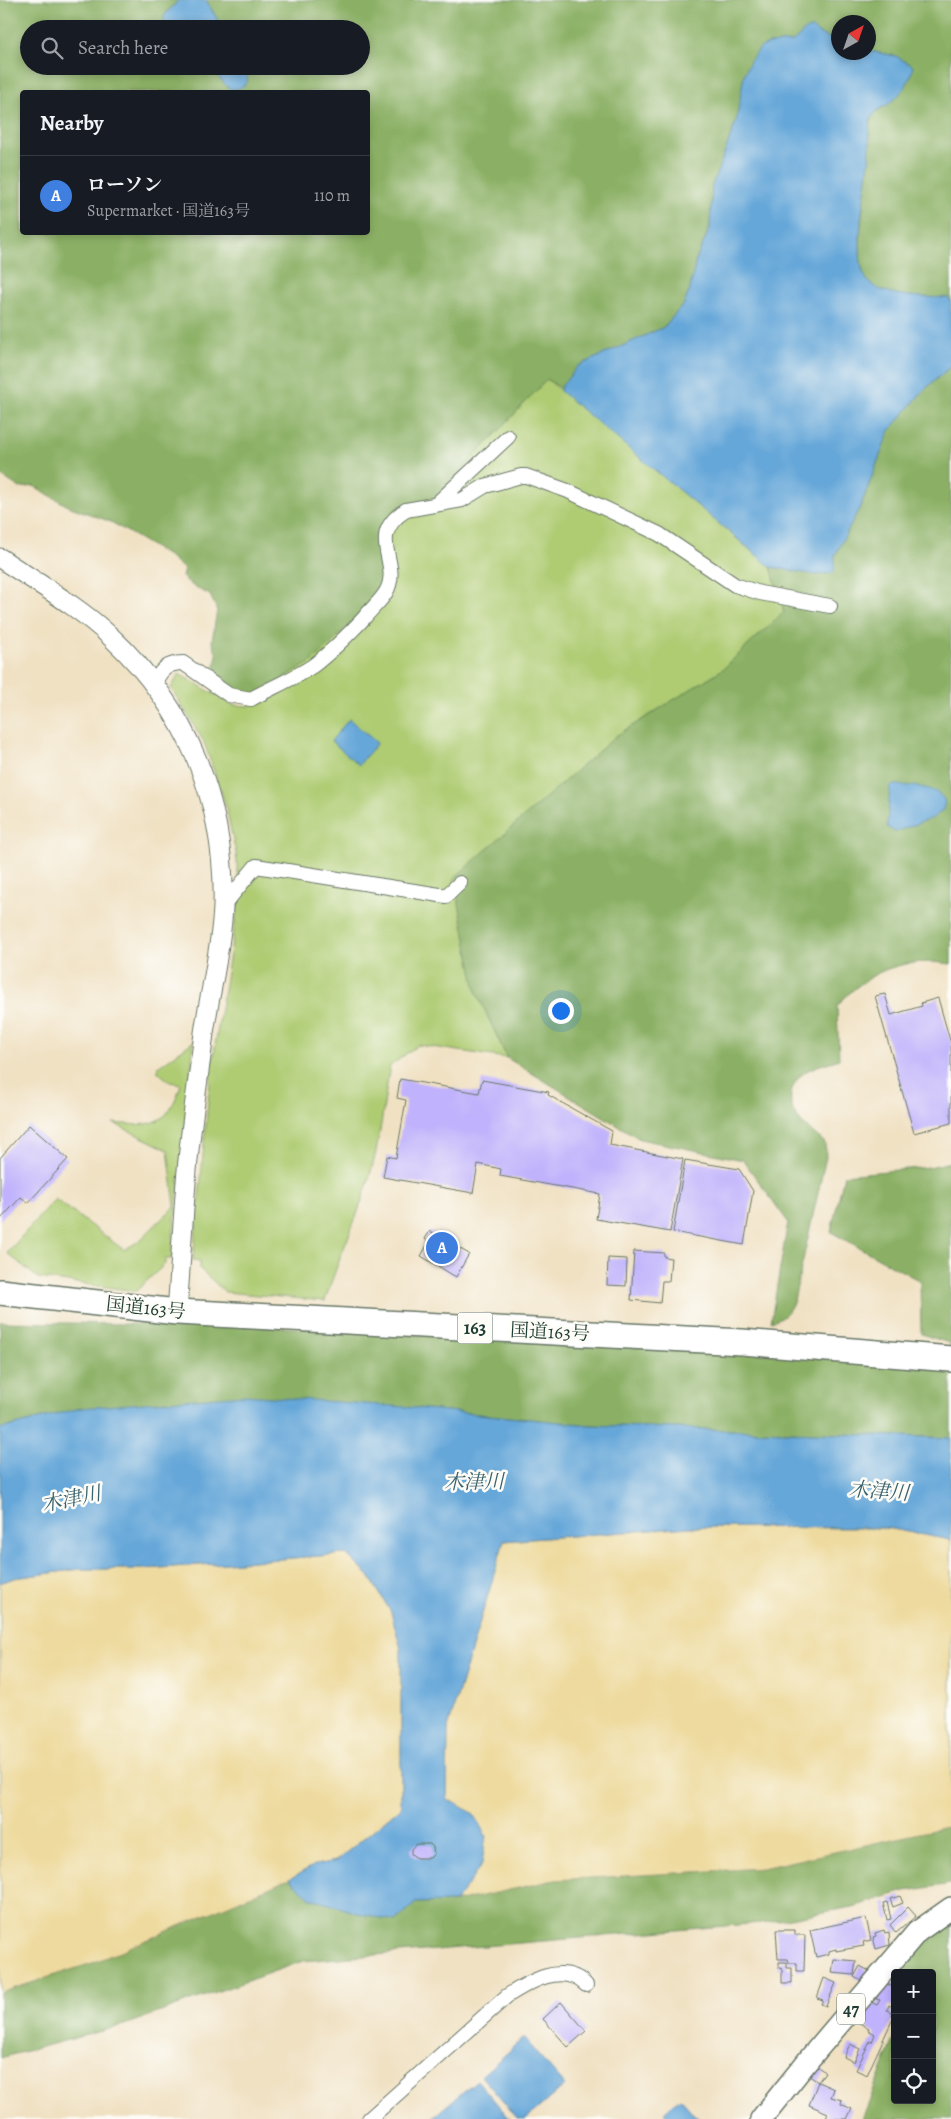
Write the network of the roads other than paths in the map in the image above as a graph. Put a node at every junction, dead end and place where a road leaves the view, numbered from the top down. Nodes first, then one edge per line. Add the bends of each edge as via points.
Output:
1 (508, 437) dead end
2 (434, 505) junction
3 (0, 558) edge
4 (830, 606) dead end
5 (155, 685) junction
6 (460, 883) dead end
7 (223, 906) junction
8 (0, 1292) edge
9 (177, 1312) junction
10 (951, 1359) edge
11 (951, 1908) edge
12 (586, 1985) dead end
13 (369, 2119) edge
14 (761, 2119) edge

1 - 2 street
2 - 4 street via 462,500 485,486 526,476 568,491 658,534 735,585
2 - 5 street via 406,510 393,520 385,541 390,572 386,592 353,630 314,665 251,699 229,694 183,663 163,669
3 - 5 street via 110,636
5 - 7 street via 176,716 207,784 220,850
6 - 7 street via 446,896 256,866
7 - 9 street via 188,1158
8 - 9 highway, 国道163号 / 163
9 - 10 highway, 国道163号 / 163 via 742,1342
11 - 14 main road, 47 via 917,1932
12 - 13 street via 576,1976 545,1976 506,1996

